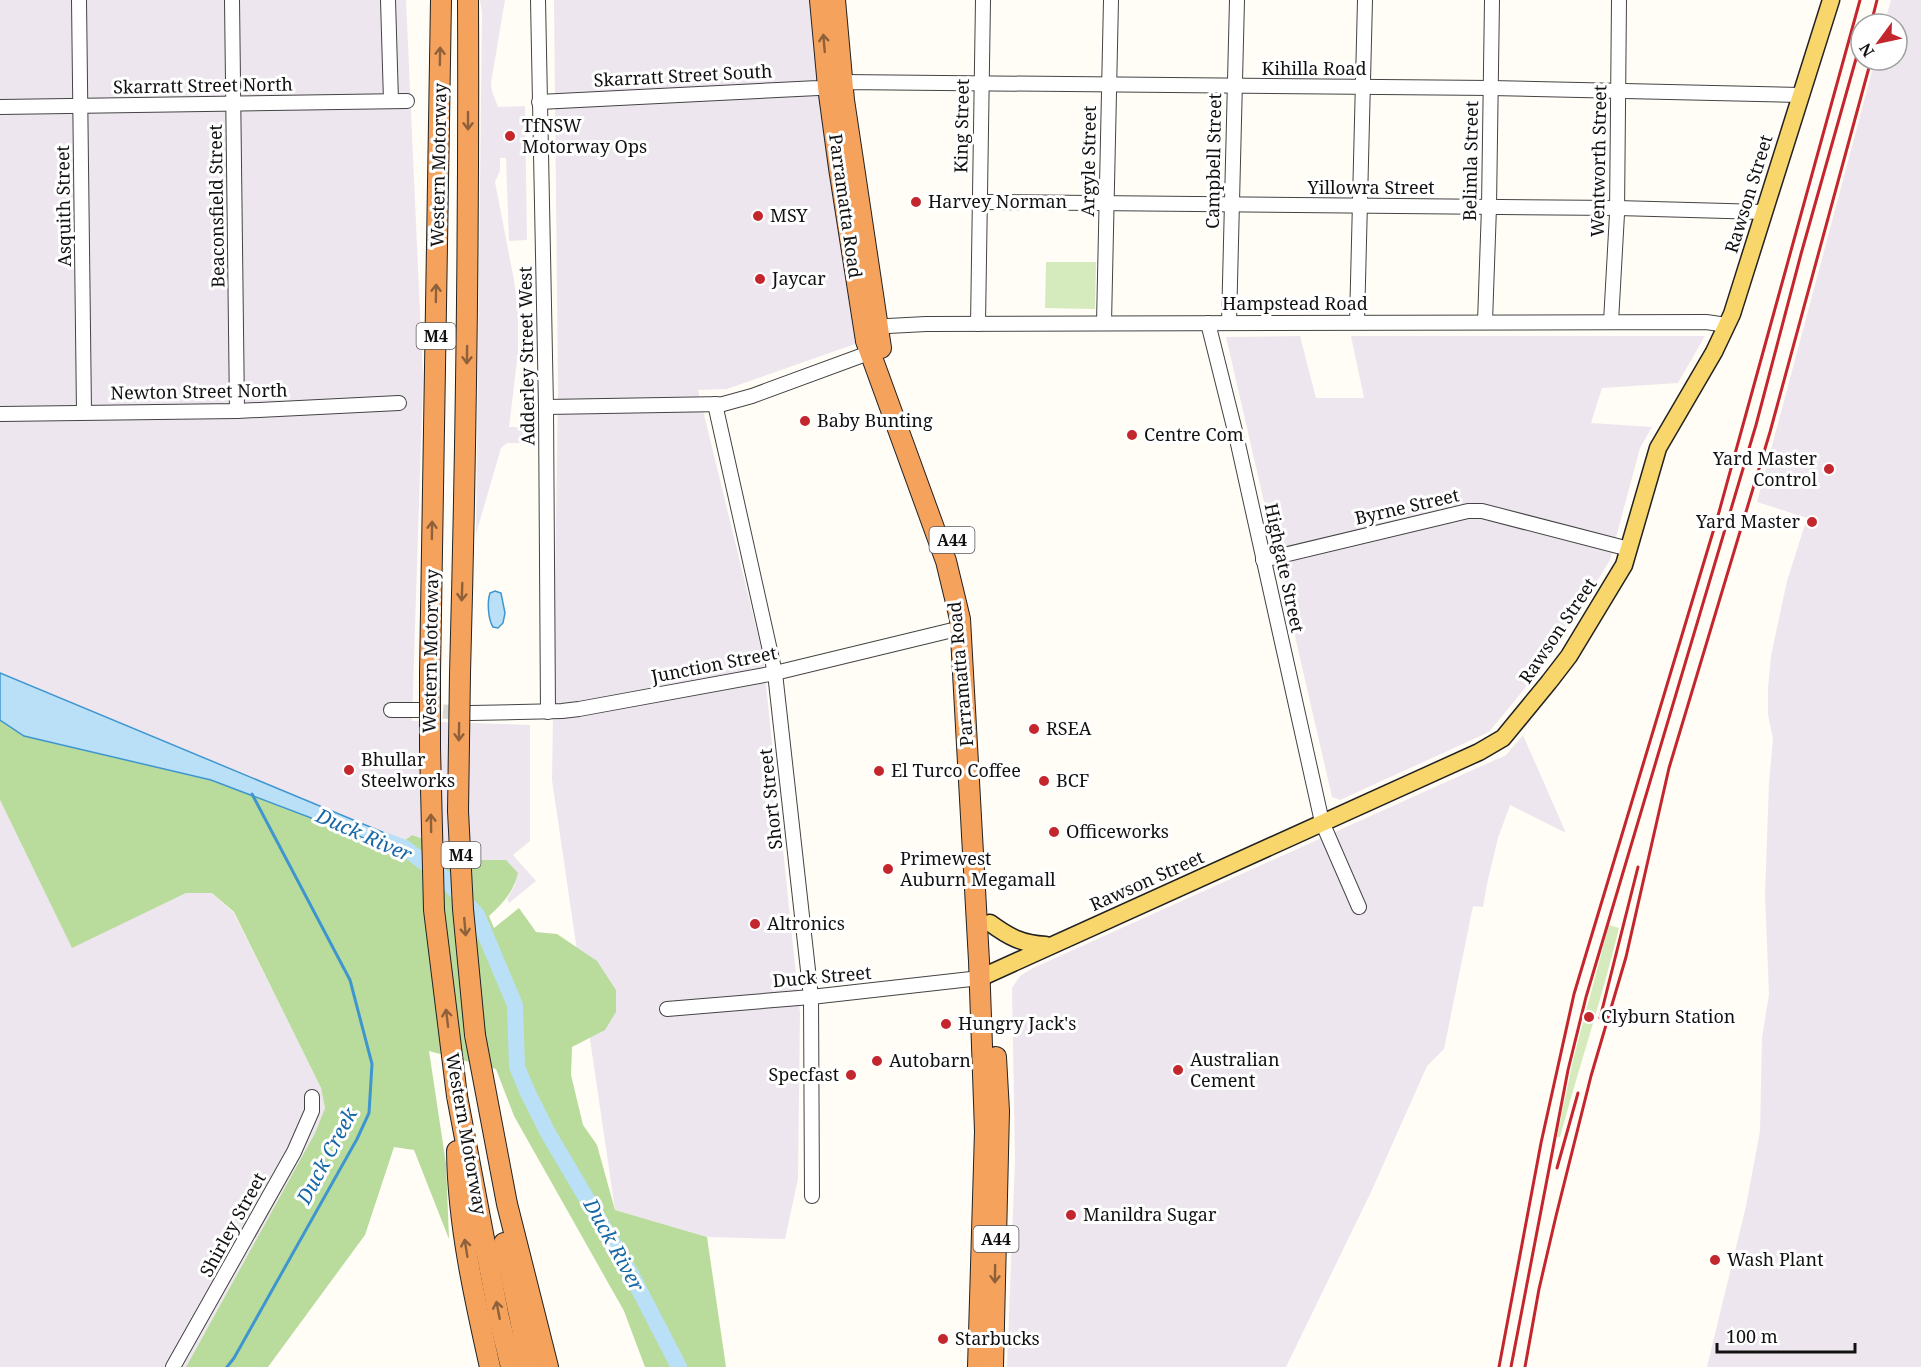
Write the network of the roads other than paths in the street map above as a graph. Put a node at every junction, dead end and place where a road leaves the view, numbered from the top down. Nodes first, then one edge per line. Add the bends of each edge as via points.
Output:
1 (79, 0) edge
2 (232, 0) edge
3 (388, 0) edge
4 (441, 0) edge
5 (468, 0) edge
6 (538, 0) edge
7 (820, 0) edge
8 (835, 0) edge
9 (983, 0) edge
10 (1111, 0) edge
11 (1237, 0) edge
12 (1365, 0) edge
13 (1492, 0) edge
14 (1619, 0) edge
15 (1831, 0) edge
16 (981, 83) junction
17 (835, 84) junction
18 (1108, 85) junction
19 (1234, 86) junction
20 (1364, 87) junction
21 (1491, 88) junction
22 (1618, 90) junction
23 (1801, 94) junction
24 (391, 100) junction
25 (407, 101) dead end
26 (539, 102) junction
27 (233, 103) junction
28 (81, 106) junction
29 (0, 107) edge
30 (979, 202) junction
31 (1106, 203) junction
32 (1232, 204) junction
33 (1360, 206) junction
34 (1489, 207) junction
35 (1617, 208) junction
36 (1763, 212) junction
37 (1357, 322) junction
38 (1485, 322) junction
39 (1611, 322) junction
40 (1104, 323) junction
41 (1208, 323) junction
42 (1229, 323) junction
43 (978, 324) junction
44 (1727, 325) junction
45 (870, 327) junction
46 (875, 351) junction
47 (399, 403) dead end
48 (715, 404) junction
49 (546, 408) junction
50 (237, 411) junction
51 (84, 412) junction
52 (0, 414) edge
53 (1629, 549) junction
54 (1263, 560) junction
55 (961, 628) junction
56 (775, 673) junction
57 (391, 710) dead end
58 (420, 710) tunnel mouth
59 (548, 712) junction
60 (471, 713) tunnel mouth
61 (1323, 822) junction
62 (1359, 907) dead end
63 (990, 922) junction
64 (1051, 945) junction
65 (986, 976) junction
66 (812, 998) junction
67 (667, 1009) dead end
68 (457, 1096) junction
69 (312, 1097) dead end
70 (486, 1119) junction
71 (812, 1196) dead end
72 (173, 1367) edge
73 (490, 1367) edge
74 (511, 1367) edge
75 (530, 1367) edge
76 (548, 1367) edge
77 (978, 1367) edge
78 (993, 1367) edge

1 - 28 street, Asquith Street
2 - 27 street, Beaconsfield Street
3 - 24 street
68 -> 4 highway, Western Motorway / M4, bridge via 434,910 430,771
5 -> 70 highway, Western Motorway / M4, bridge via 469,212 458,811 463,909
6 - 26 street, Adderley Street West
17 -> 7 highway, Parramatta Road / A44
8 - 17 highway, Parramatta Road / A44
9 - 16 street, King Street
10 - 18 street, Argyle Street
11 - 19 street, Campbell Street
12 - 20 street
13 - 21 street, Belimla Street
14 - 22 street, Wentworth Street
15 - 23 main road, Rawson Street
16 - 17 street, Kihilla Road
16 - 18 street, Kihilla Road
16 - 30 street, King Street
17 - 26 street, Skarratt Street South
17 - 45 highway, Parramatta Road / A44
18 - 19 street, Kihilla Road
18 - 31 street, Argyle Street
19 - 20 street, Kihilla Road
19 - 32 street, Campbell Street
20 - 21 street, Kihilla Road
20 - 33 street
21 - 22 street, Kihilla Road
21 - 34 street, Belimla Street
22 - 23 street, Kihilla Road
22 - 35 street, Wentworth Street
23 - 36 main road, Rawson Street
24 - 25 street, Skarratt Street North
24 - 27 street, Skarratt Street North
26 - 49 street, Adderley Street West
27 - 28 street, Skarratt Street North
27 - 50 street, Beaconsfield Street
28 - 29 street, Skarratt Street North
28 - 51 street, Asquith Street
30 - 31 street, Yillowra Street
30 - 43 street, King Street
31 - 32 street, Yillowra Street
31 - 40 street, Argyle Street
32 - 33 street, Yillowra Street
32 - 42 street, Campbell Street
33 - 34 street, Yillowra Street
33 - 37 street
34 - 35 street, Yillowra Street
34 - 38 street, Belimla Street
35 - 36 street, Yillowra Street
35 - 39 street, Wentworth Street
36 - 44 main road, Rawson Street
37 - 38 street, Hampstead Road
37 - 42 street, Hampstead Road
38 - 39 street, Hampstead Road
39 - 44 street, Hampstead Road
40 - 41 street, Hampstead Road
40 - 43 street, Hampstead Road
41 - 42 street, Hampstead Road
41 - 54 street, Highgate Street
43 - 45 street, Hampstead Road
44 - 53 main road, Rawson Street via 1658,448
45 - 46 highway, Parramatta Road / A44
46 - 48 street via 742,399
46 - 55 highway, Parramatta Road / A44 via 946,561
46 - 63 highway, Parramatta Road / A44 via 960,562 969,597
47 - 50 street, Newton Street North
48 - 49 street
48 - 56 street, Short Street
49 - 59 street, Adderley Street West
50 - 51 street, Newton Street North
51 - 52 street, Newton Street North
53 - 54 street, Byrne Street via 1482,511 1468,511
53 - 61 main road, Rawson Street via 1624,566 1569,656 1503,738
54 - 61 street, Highgate Street
55 - 56 street, Junction Street
55 - 65 highway, Parramatta Road / A44
56 - 59 street, Junction Street
56 - 66 street, Short Street
57 - 58 street
59 - 60 street, Junction Street
61 - 62 street, Highgate Street
61 - 64 main road, Rawson Street
63 - 64 main road via 1028,944
63 - 65 highway, Parramatta Road / A44
64 - 65 main road, Rawson Street
65 - 66 street, Duck Street
65 - 77 highway, Parramatta Road / A44 via 986,1131
65 -> 78 highway, Parramatta Road / A44 via 999,1111
66 - 67 street, Duck Street
66 - 71 street, Short Street
73 -> 68 highway, M4 via 461,1215
74 -> 68 highway, Western Motorway / M4
69 - 72 street, Shirley Street via 312,1111 294,1152
70 - 75 highway, Western Motorway / M4 via 509,1270
70 - 76 highway, Western Motorway / M4

